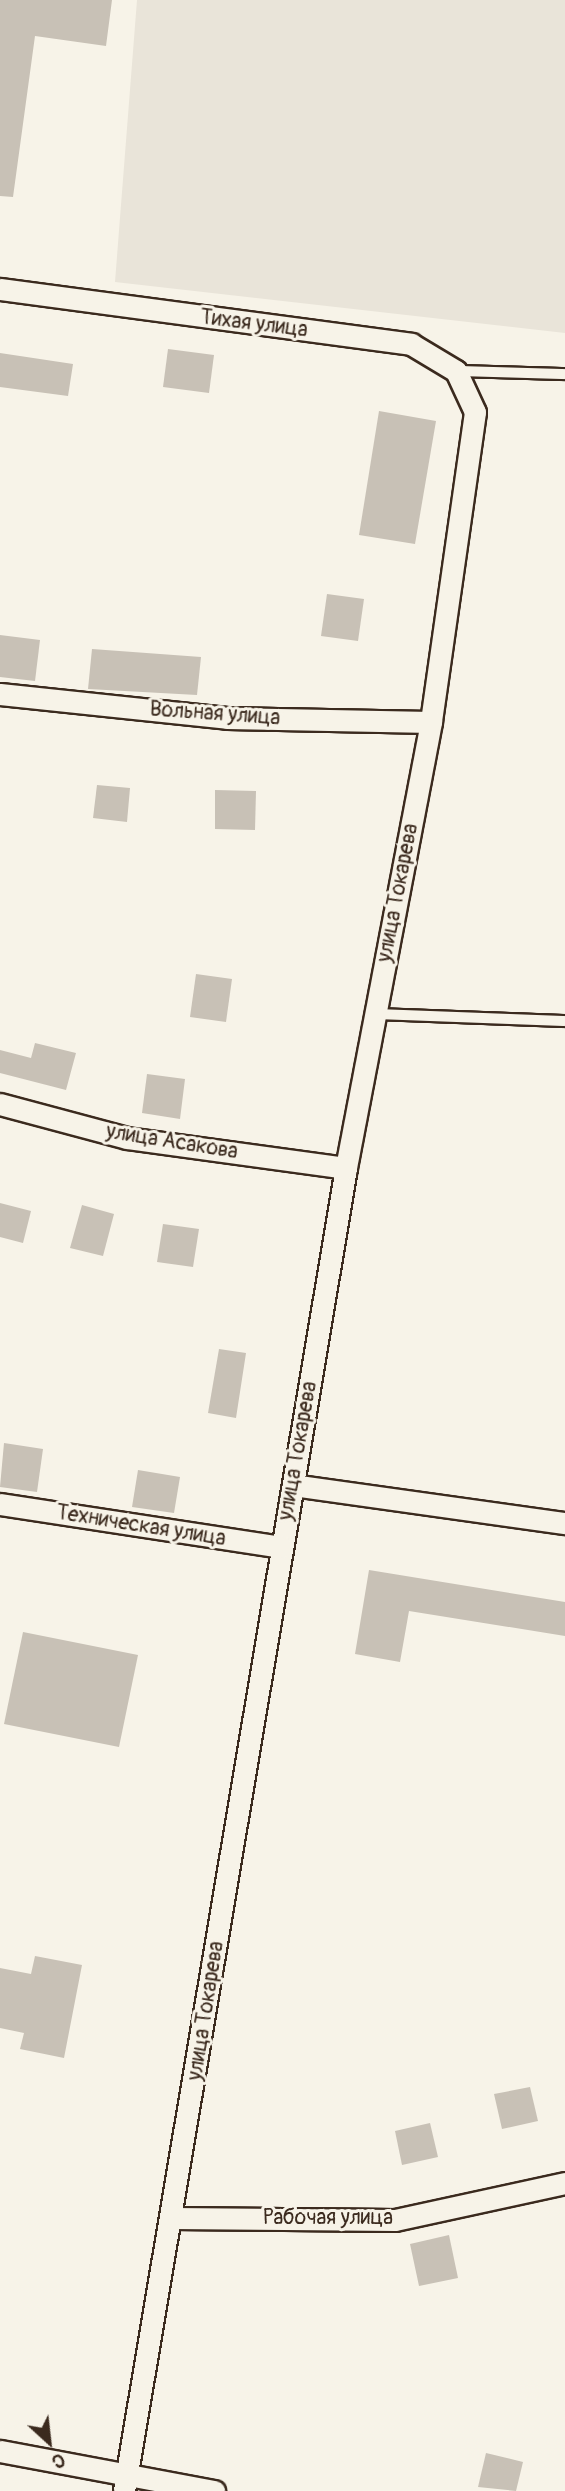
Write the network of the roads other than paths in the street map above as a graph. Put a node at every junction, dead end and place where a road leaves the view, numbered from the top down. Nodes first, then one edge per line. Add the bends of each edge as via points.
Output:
1 (0, 289) edge
2 (456, 371) junction
3 (565, 374) edge
4 (0, 694) edge
5 (431, 722) junction
6 (375, 1014) junction
7 (565, 1021) edge
8 (0, 1104) edge
9 (346, 1168) junction
10 (293, 1485) junction
11 (0, 1504) edge
12 (565, 1523) edge
13 (282, 1547) junction
14 (565, 2183) edge
15 (172, 2218) junction
16 (0, 2451) edge
17 (126, 2483) edge
18 (214, 2491) edge

1 - 2 street, Тихая улица via 411,344
2 - 3 lane
2 - 5 street, улица Токарева via 475,412
4 - 5 street, Вольная улица via 227,718
5 - 6 street, улица Токарева
6 - 7 lane
6 - 9 street, улица Токарева
8 - 9 street, улица Асакова via 127,1138
9 - 10 street, улица Токарева
10 - 12 street
10 - 13 street, улица Токарева
11 - 13 street, Техническая улица
13 - 15 street, улица Токарева
14 - 15 street, Рабочая улица via 395,2220
15 - 17 street, улица Токарева
16 - 17 street
17 - 18 street

